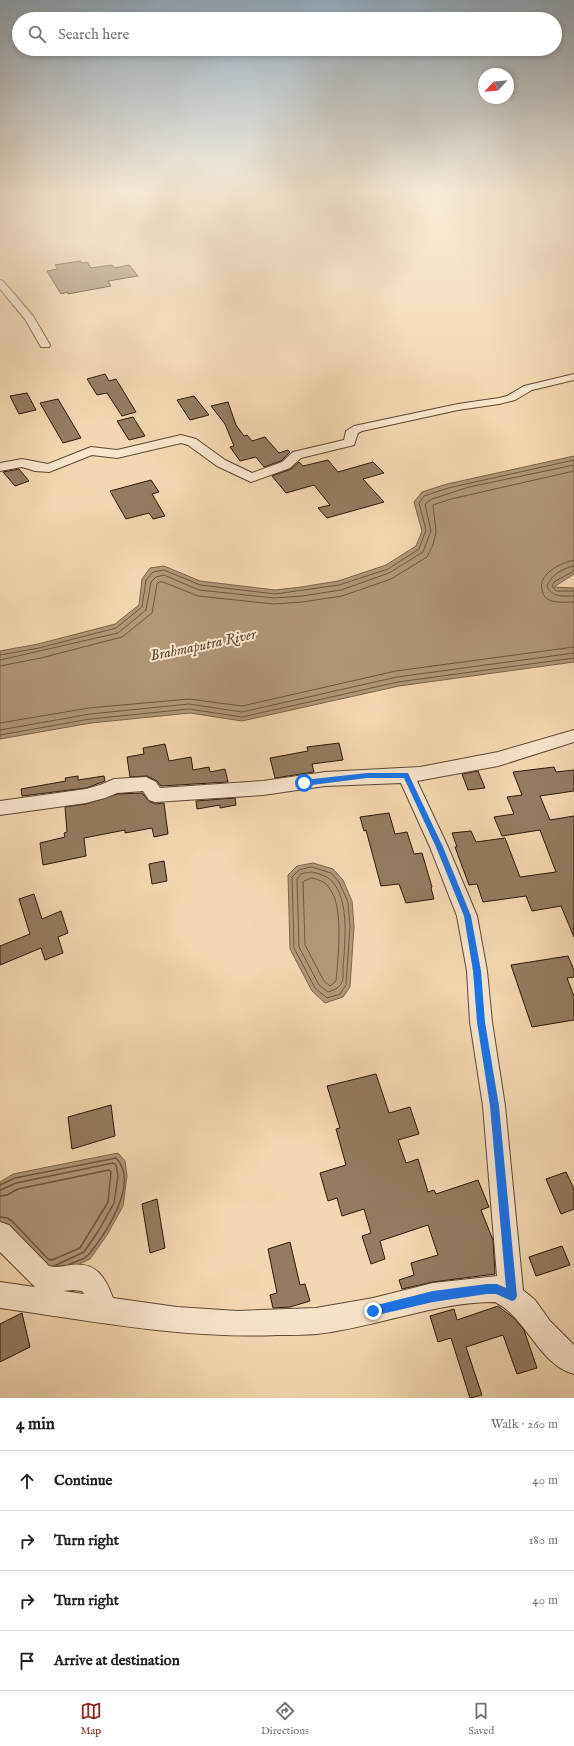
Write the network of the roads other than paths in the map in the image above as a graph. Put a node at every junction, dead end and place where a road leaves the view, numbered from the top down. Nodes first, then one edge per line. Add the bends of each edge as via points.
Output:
1 (0, 283) edge
2 (45, 345) dead end
3 (574, 377) edge
4 (0, 468) edge
5 (574, 736) edge
6 (406, 775) junction
7 (0, 808) edge
8 (0, 1234) edge
9 (0, 1295) edge
10 (512, 1296) junction
11 (104, 1310) junction
12 (574, 1361) edge

1 - 2 street via 29,318
3 - 4 street via 528,388 511,398 499,401 358,428 352,431 350,442 296,456 286,465 251,478 221,463 192,442 181,439 117,454 91,451 49,468 22,463
5 - 6 street via 498,759
6 - 7 street via 325,779 263,788 155,795 146,784 114,786 86,796
6 - 10 street via 468,916 494,1106
8 - 11 street via 43,1278 89,1279 98,1292
9 - 11 street
10 - 11 street via 497,1289 433,1296 316,1322 253,1324 184,1321
10 - 12 street via 526,1309 541,1330 570,1360

